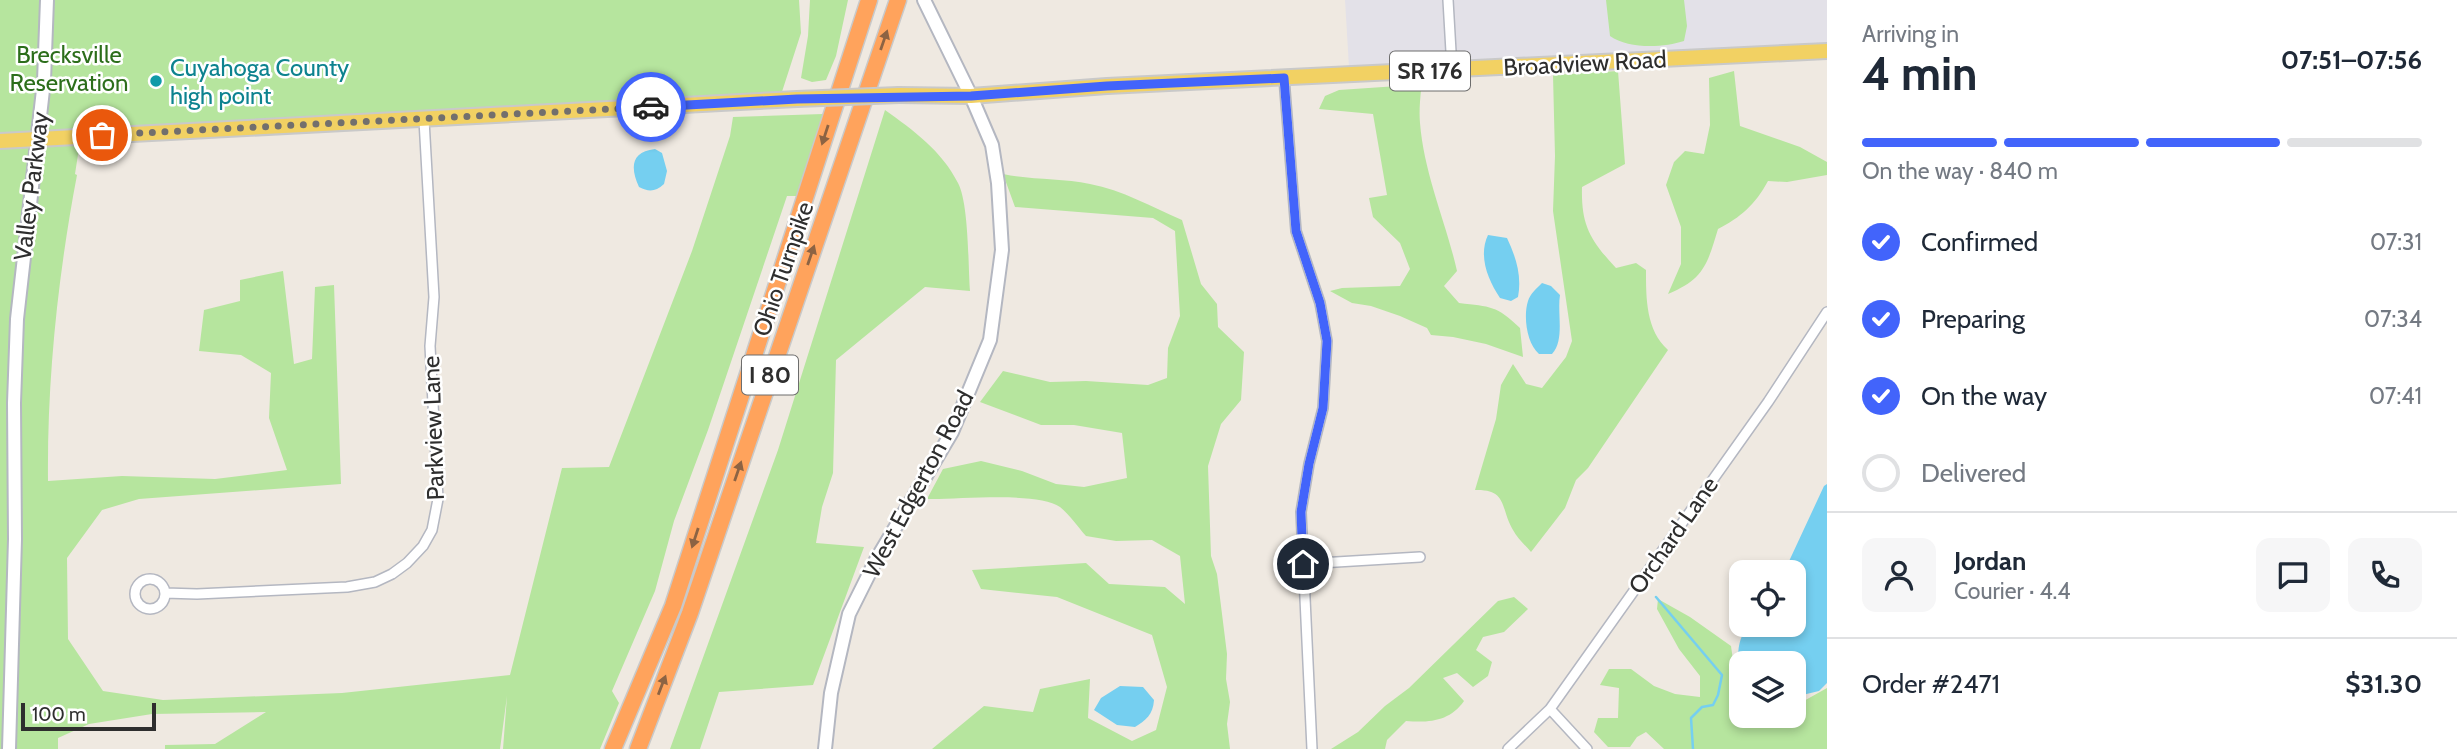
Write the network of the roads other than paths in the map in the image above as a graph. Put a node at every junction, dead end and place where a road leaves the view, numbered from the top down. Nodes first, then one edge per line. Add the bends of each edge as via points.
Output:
1 (47, 0) edge
2 (869, 0) edge
3 (898, 0) edge
4 (924, 0) edge
5 (1448, 0) edge
6 (1827, 51) edge
7 (1452, 69) junction
8 (1284, 78) junction
9 (971, 96) junction
10 (424, 120) junction
11 (37, 139) junction
12 (0, 141) edge
13 (1827, 312) edge
14 (1420, 557) dead end
15 (1303, 564) junction
16 (165, 593) dead end
17 (1550, 709) junction
18 (9, 749) edge
19 (613, 749) edge
20 (638, 749) edge
21 (825, 749) edge
22 (1312, 749) edge
23 (1508, 749) edge
24 (1587, 749) edge

1 - 11 street, Valley Parkway
2 -> 19 highway, Ohio Turnpike / I 80 via 673,606
20 -> 3 highway, Ohio Turnpike / I 80 via 690,613
4 - 9 street, West Edgerton Road
5 - 7 street
6 - 7 main road, Broadview Road / SR 176
7 - 8 main road, Broadview Road / SR 176
8 - 9 main road, Broadview Road / SR 176
8 - 15 street via 1296,231 1320,303 1327,341 1323,408 1301,512
9 - 10 main road, Broadview Road / SR 176, bridge via 797,99
9 - 21 street, West Edgerton Road via 992,145 998,183 1002,250 990,340 952,432 849,614 831,692
10 - 11 main road, Broadview Road / SR 176
10 - 16 street, Parkview Lane via 438,499 432,530 407,563 375,582
11 - 12 main road, Broadview Road / SR 176
11 - 18 street, Valley Parkway via 15,360
13 - 17 street, Orchard Lane
14 - 15 street
15 - 22 street
17 - 23 street, Orchard Lane
17 - 24 street

